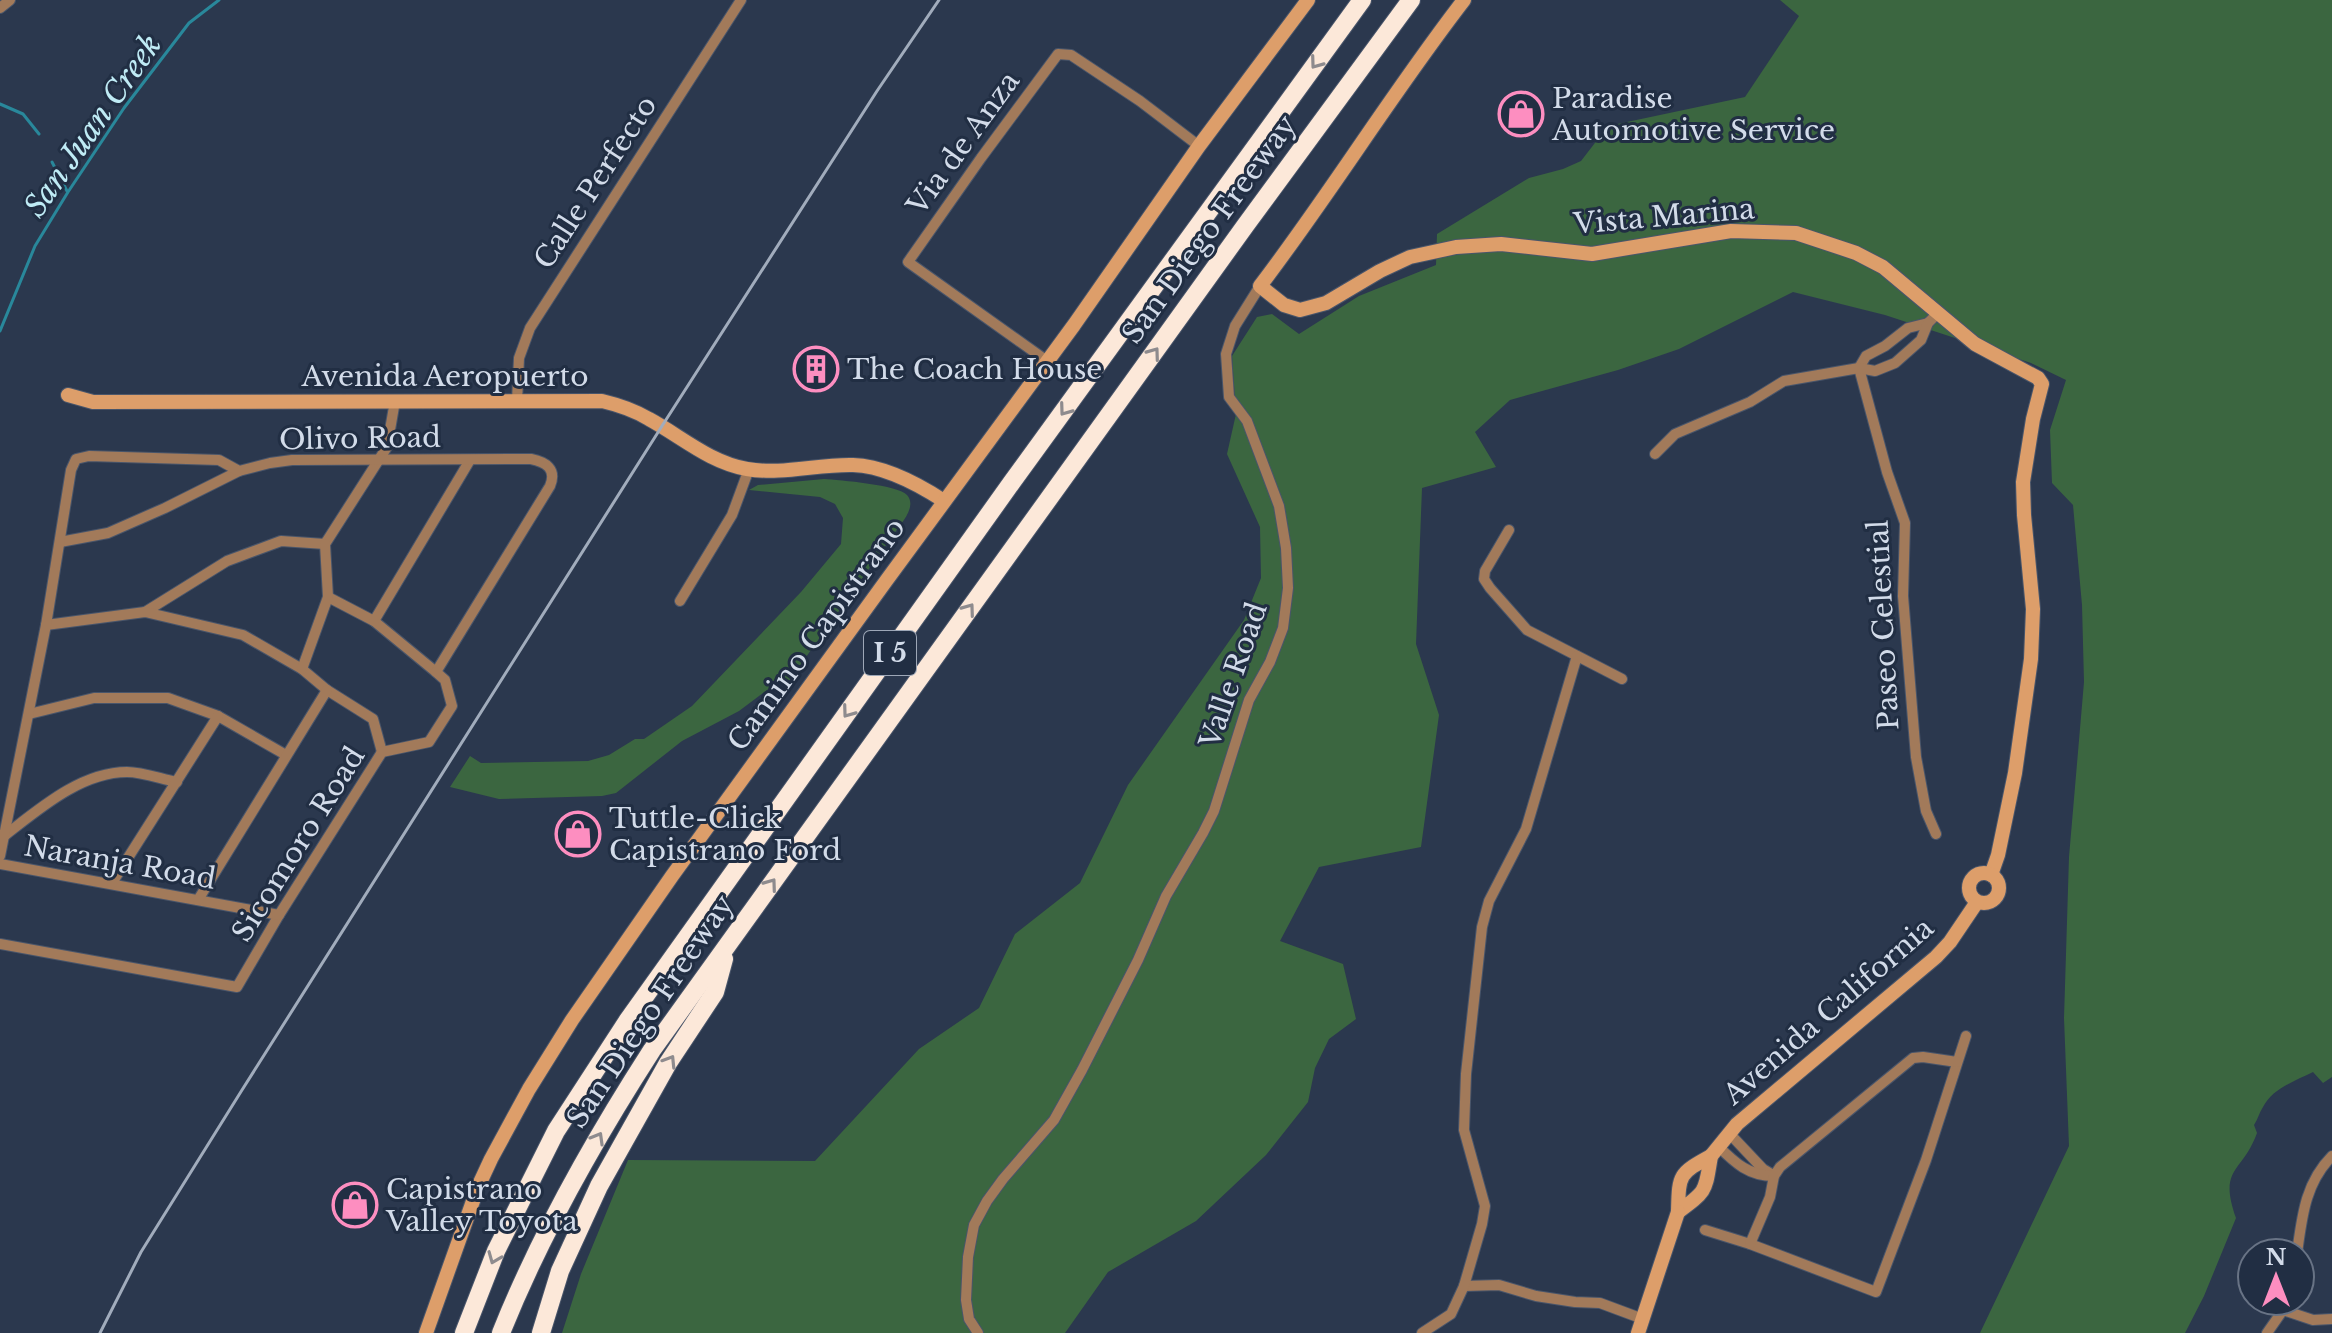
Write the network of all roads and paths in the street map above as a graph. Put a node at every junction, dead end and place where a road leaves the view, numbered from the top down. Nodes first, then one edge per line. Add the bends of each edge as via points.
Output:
1 (10, 0) edge
2 (741, 0) edge
3 (1308, 0) edge
4 (1362, 0) edge
5 (1411, 0) edge
6 (1464, 0) edge
7 (0, 8) edge
8 (1199, 146) junction
9 (1260, 286) junction
10 (1933, 318) junction
11 (1885, 346) junction
12 (1047, 361) junction
13 (1895, 363) junction
14 (1859, 368) junction
15 (2041, 390) joint
16 (68, 395) dead end
17 (395, 401) junction
18 (517, 401) junction
19 (1655, 454) dead end
20 (470, 460) junction
21 (379, 461) junction
22 (749, 469) junction
23 (239, 471) junction
24 (944, 501) junction
25 (1509, 530) dead end
26 (60, 542) junction
27 (325, 544) junction
28 (328, 597) junction
29 (680, 601) dead end
30 (145, 612) junction
31 (374, 621) junction
32 (46, 625) junction
33 (1577, 656) junction
34 (302, 669) junction
35 (436, 672) junction
36 (1622, 679) dead end
37 (327, 690) junction
38 (29, 714) junction
39 (218, 716) junction
40 (382, 752) junction
41 (286, 755) junction
42 (177, 782) junction
43 (1936, 834) dead end
44 (4, 836) junction
45 (0, 856) edge
46 (0, 864) edge
47 (1991, 875) junction
48 (112, 883) junction
49 (198, 900) junction
50 (1977, 902) junction
51 (279, 915) junction
52 (0, 944) edge
53 (727, 948) junction
54 (1966, 1036) dead end
55 (1957, 1062) junction
56 (1729, 1133) junction
57 (1715, 1151) junction
58 (2332, 1156) edge
59 (1774, 1176) junction
60 (1678, 1212) junction
61 (1705, 1230) dead end
62 (2299, 1237) edge
63 (1750, 1244) junction
64 (1464, 1286) junction
65 (2307, 1317) edge
66 (2332, 1319) edge
67 (1640, 1326) edge
68 (426, 1333) edge
69 (464, 1333) edge
70 (501, 1333) edge
71 (541, 1333) edge
72 (978, 1333) edge
73 (1422, 1333) edge

1 - 7 street
2 - 18 street, Calle Perfecto via 530,328 519,358
3 - 8 street, Camino Capistrano
4 -> 69 highway, San Diego Freeway / I 5 via 628,1020 556,1131 496,1251
53 -> 5 highway, San Diego Freeway / I 5
6 - 9 street, Valle Road
8 - 12 street, Camino Capistrano
8 - 12 street, Via de Anza via 1071,55 1058,54 965,180 908,262
9 - 10 street, Vista Marina via 1300,310 1326,303 1410,257 1456,247 1501,244 1592,254 1731,231 1764,231 1796,233 1856,253 1883,267
9 - 72 street, Valle Road via 1235,326 1226,354 1229,397 1247,421 1279,506 1288,588 1283,628 1249,700 1214,811 1166,896 1082,1070 1054,1120 995,1190 974,1225 966,1300
10 - 11 street
10 - 13 street via 1921,340
10 - 15 street, Vista Marina via 2038,378
11 - 13 street
11 - 14 street via 1866,356
12 - 24 street, Camino Capistrano
13 - 14 street via 1875,371
14 - 19 street via 1784,381 1750,402 1675,434
14 - 43 street, Paseo Celestial via 1905,523 1903,596 1916,757
15 - 47 street, Avenida California via 2023,482 2033,609 2031,659 2010,797
16 - 17 street, Avenida Aeropuerto via 93,402
17 - 18 street, Avenida Aeropuerto
17 - 21 street via 387,447
18 - 22 street, Avenida Aeropuerto via 602,401 624,407 705,454
20 - 21 street, Olivo Road
20 - 31 street
20 - 35 street, Olivo Road via 531,459 546,463 553,474
21 - 23 street, Olivo Road via 292,460
21 - 27 street
22 - 24 street, Avenida Aeropuerto via 855,465 903,479
22 - 29 street via 732,515
23 - 26 street, Olivo Road via 108,533
23 - 26 street via 219,460 76,459
24 - 68 street, Camino Capistrano via 672,876 529,1089 478,1187
25 - 33 street via 1484,579 1527,630
26 - 32 street
27 - 28 street
27 - 30 street via 281,541 227,561
28 - 31 street
28 - 34 street
30 - 32 street
30 - 34 street via 243,635
31 - 35 street
32 - 38 street
33 - 36 street
33 - 64 street via 1526,829 1489,901 1482,927 1464,1130 1485,1206
34 - 37 street
35 - 40 street, Sicomoro Road via 445,680 452,706 429,742
37 - 40 street via 373,719
37 - 41 street
38 - 39 street via 94,698 168,698
38 - 44 street
39 - 41 street
39 - 42 street
40 - 51 street, Sicomoro Road
41 - 49 street
42 - 44 street via 127,772 88,780 50,800
42 - 48 street
44 - 45 street
46 - 48 street, Naranja Road
47 - 50 street, Avenida California via 1972,879 1969,892
47 - 50 street, Avenida California via 1997,880 1997,895 1985,904
48 - 49 street, Naranja Road
49 - 51 street, Naranja Road
50 - 56 street, Avenida California via 1936,957
51 - 52 street, Sicomoro Road via 237,987
70 -> 53 highway, San Diego Freeway / I 5 via 562,1199 652,1050
71 -> 53 highway via 560,1271 599,1186 715,992
54 - 55 street
55 - 59 street via 1913,1058
55 - 63 street via 1876,1292
56 - 57 street, Avenida California
56 - 59 street
57 - 59 street via 1760,1176
57 - 60 street, Avenida California via 1704,1191
57 - 60 street, Avenida California via 1681,1178
58 - 62 street via 2312,1183
59 - 63 street
60 - 67 street, Avenida California
61 - 63 street
64 - 67 street via 1499,1285 1536,1296 1600,1303
64 - 73 street via 1451,1314
65 - 66 street

